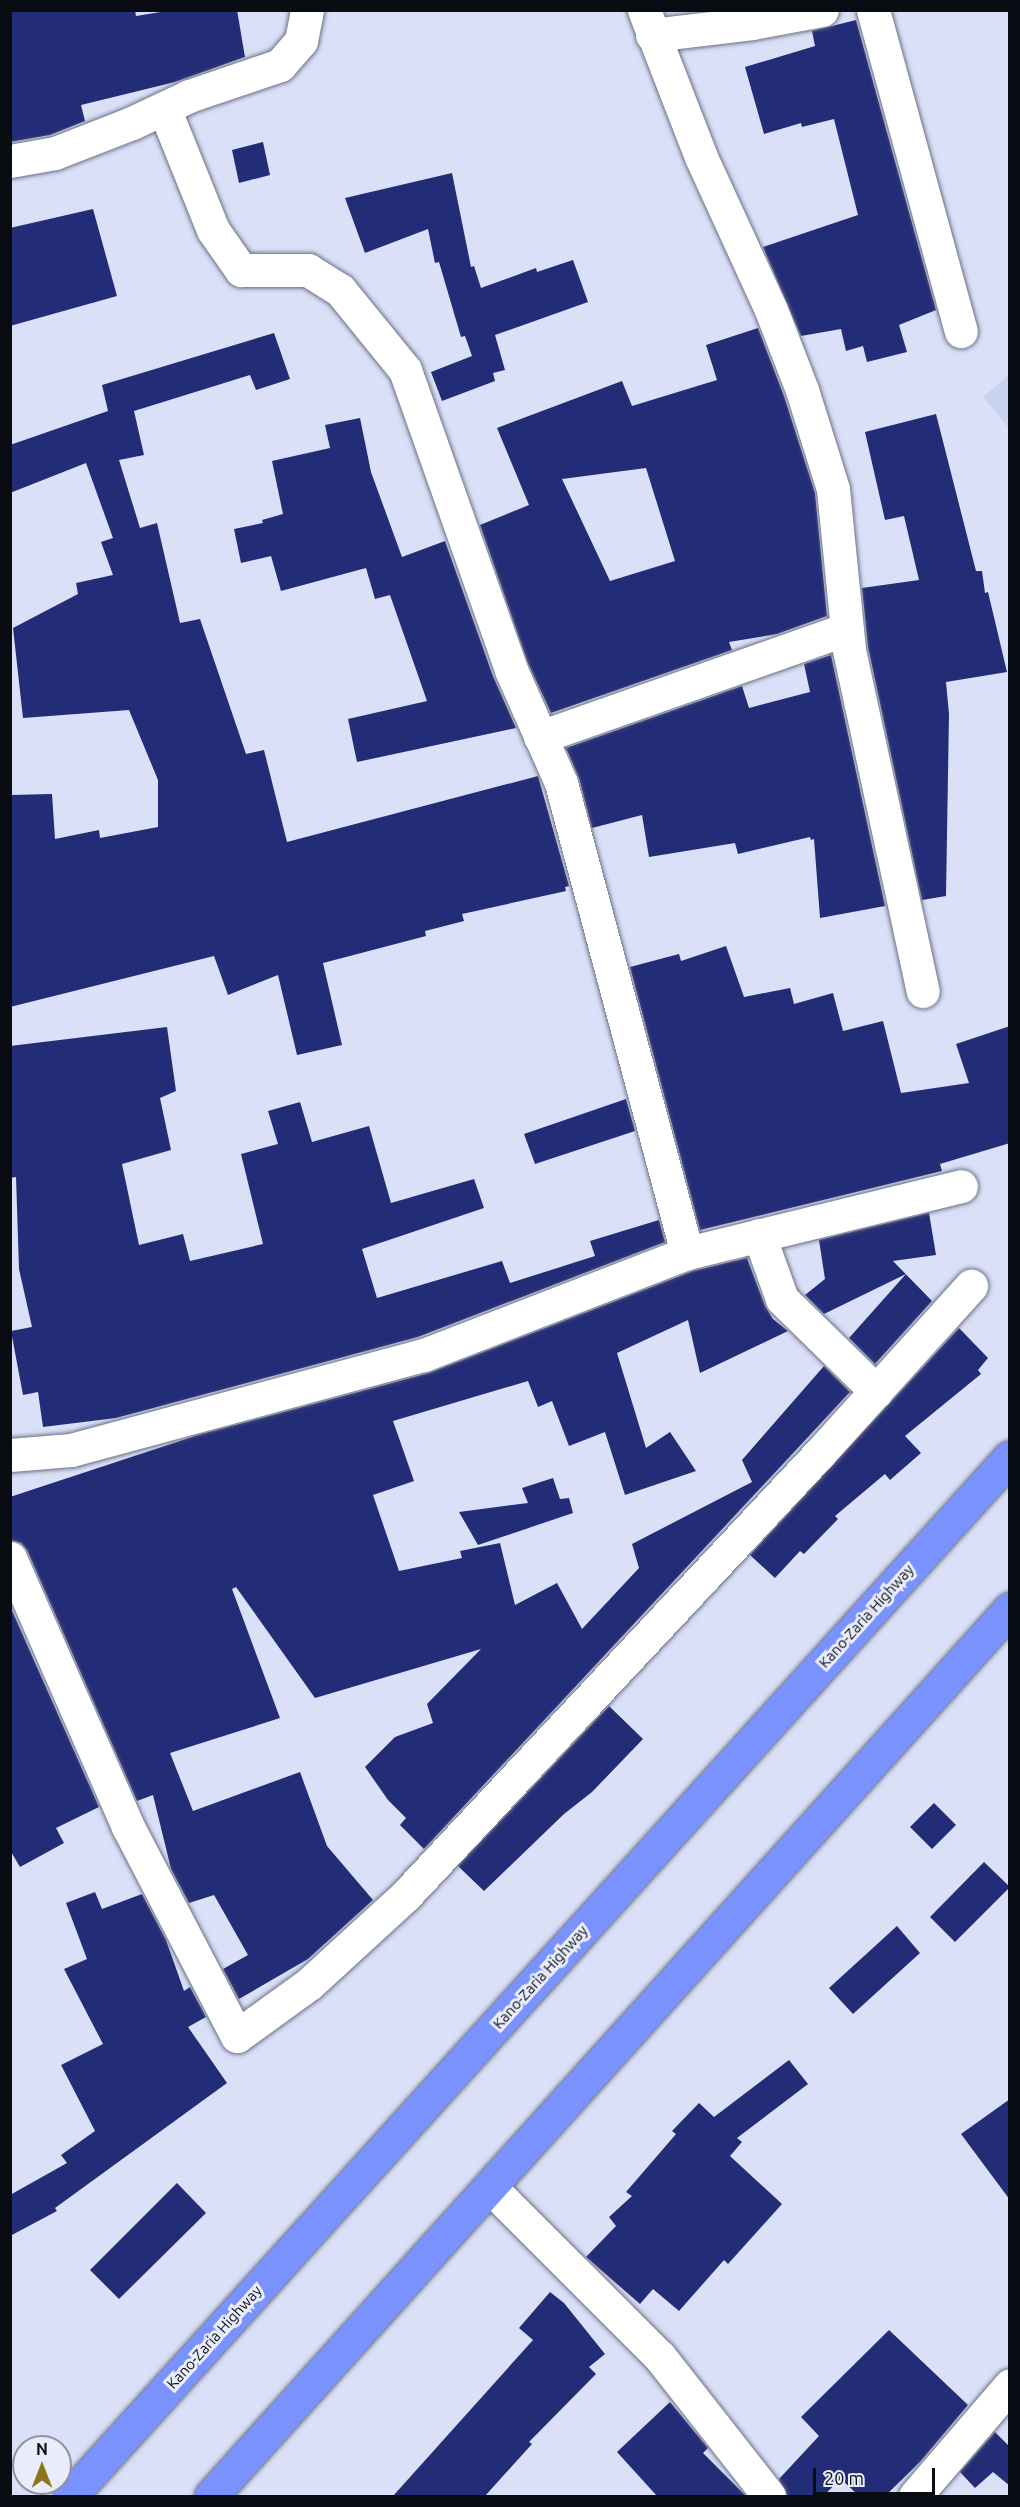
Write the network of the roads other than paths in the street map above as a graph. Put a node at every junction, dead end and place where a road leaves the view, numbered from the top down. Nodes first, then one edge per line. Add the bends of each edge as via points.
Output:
1 (307, 10) edge
2 (822, 10) edge
3 (873, 10) edge
4 (648, 23) edge
5 (164, 108) junction
6 (10, 161) edge
7 (961, 331) dead end
8 (847, 629) junction
9 (540, 737) junction
10 (923, 991) dead end
11 (961, 1186) dead end
12 (759, 1235) junction
13 (687, 1252) junction
14 (971, 1286) dead end
15 (876, 1391) junction
16 (10, 1455) edge
17 (1010, 1457) edge
18 (10, 1558) edge
19 (1010, 1609) edge
20 (490, 2187) junction
21 (1010, 2385) edge
22 (70, 2496) edge
23 (211, 2496) edge
24 (769, 2496) edge
25 (915, 2496) edge

1 - 5 street via 301,41 280,65
2 - 4 street via 752,23
3 - 7 street
4 - 8 street via 802,390 833,489
5 - 6 street via 55,153
5 - 9 street via 213,230 241,270 308,270 340,290 405,370 473,569
8 - 9 street
8 - 10 street
9 - 13 street via 561,783
11 - 12 street
12 - 13 street
12 - 15 street via 782,1299
13 - 16 street via 424,1355 71,1450
14 - 15 street
15 - 18 street via 406,1895 309,1983 237,2036 127,1825
17 - 22 highway, Kano-Zaria Highway
19 - 20 highway
20 - 23 highway
20 - 24 street via 660,2357
21 - 25 street

